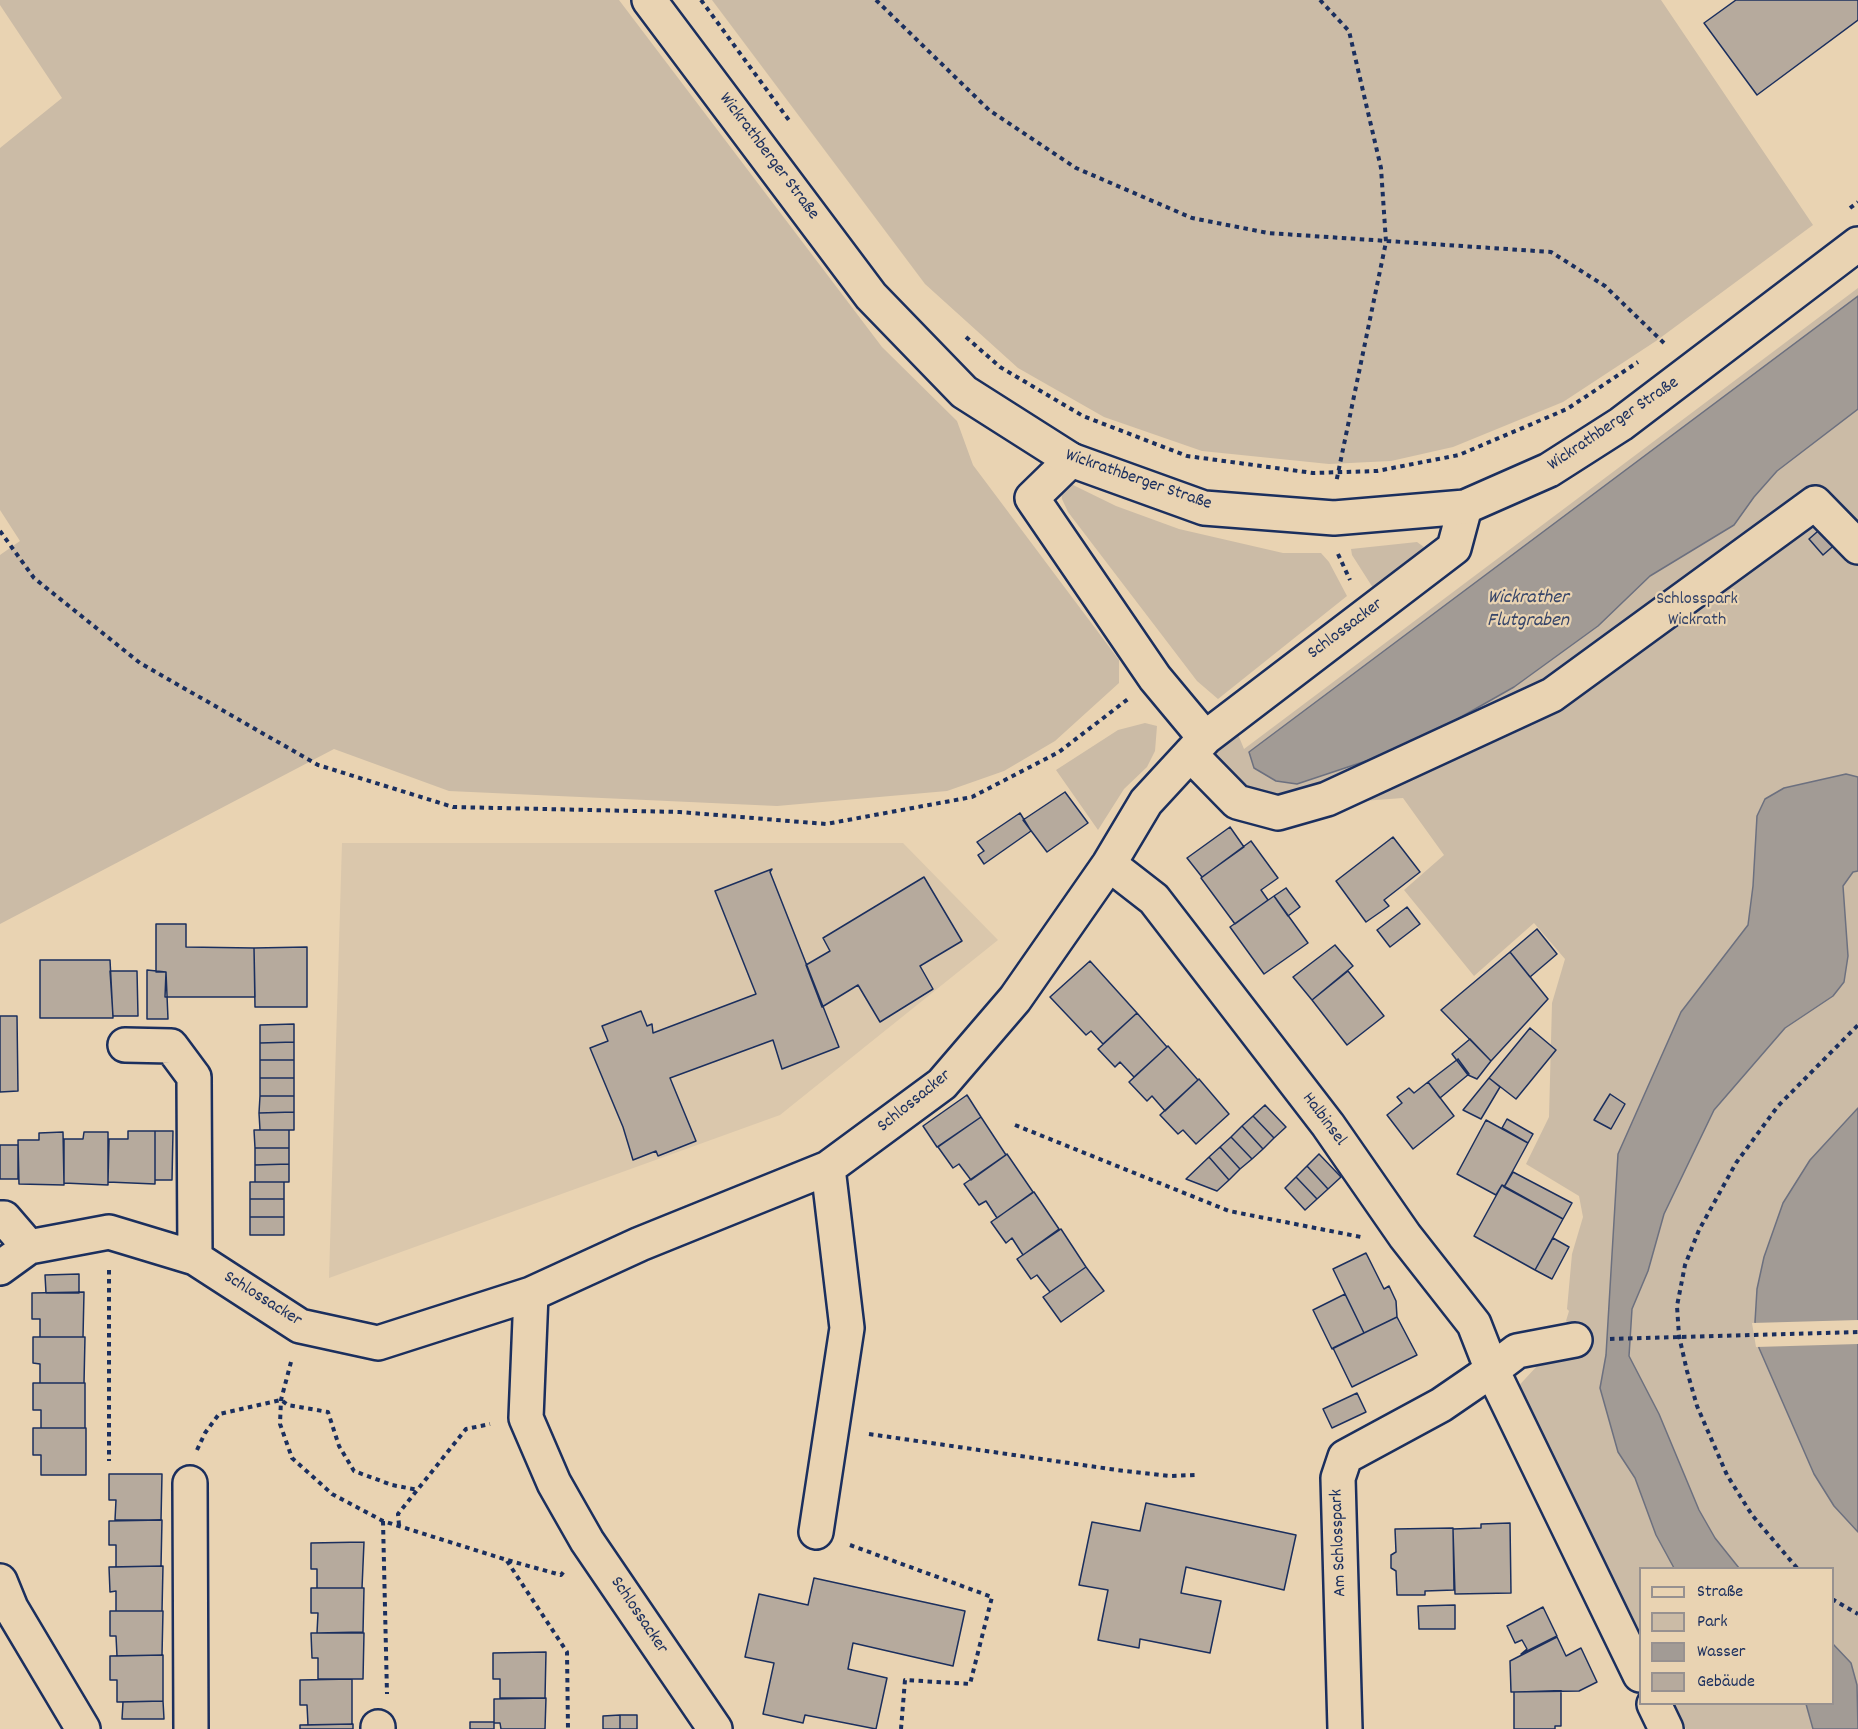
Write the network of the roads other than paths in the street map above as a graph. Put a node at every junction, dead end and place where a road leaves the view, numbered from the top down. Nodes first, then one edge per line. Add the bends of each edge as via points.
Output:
1 (650, 0) edge
2 (1858, 244) edge
3 (1071, 460) junction
4 (1465, 507) junction
5 (1858, 547) edge
6 (1197, 746) junction
7 (1109, 864) junction
8 (125, 1045) dead end
9 (828, 1168) junction
10 (0, 1218) edge
11 (29, 1247) junction
12 (195, 1258) junction
13 (0, 1268) edge
14 (531, 1294) junction
15 (1575, 1340) dead end
16 (1504, 1360) junction
17 (190, 1483) road end
18 (816, 1532) road end
19 (0, 1581) edge
20 (1639, 1670) edge
21 (1654, 1705) edge
22 (83, 1729) edge
23 (191, 1729) edge
24 (716, 1729) edge
25 (1345, 1729) edge
26 (1666, 1729) edge

1 - 3 street, Wickrathberger Straße via 871,296 964,392
2 - 4 street, Wickrathberger Straße via 1621,424 1549,470
3 - 4 street, Wickrathberger Straße via 1204,508 1334,518
3 - 6 street via 1032,498
4 - 6 street, Schlossacker via 1454,548
5 - 6 street via 1815,502 1552,695 1327,799 1278,813 1237,802
6 - 7 street, Schlossacker via 1146,802
7 - 9 street, Schlossacker via 1015,999 942,1084
7 - 16 street, Halbinsel via 1154,899 1328,1125 1405,1236
8 - 12 street via 171,1046 194,1077
9 - 14 street, Schlossacker via 640,1244
9 - 18 street via 847,1328
10 - 11 street
11 - 12 street, Schlossacker via 108,1232
11 - 13 street, Schlossacker
12 - 14 street, Schlossacker via 300,1326 378,1343
14 - 24 street, Schlossacker via 526,1418 554,1483 587,1541
15 - 16 street
16 - 20 street, Halbinsel
16 - 25 street, Am Schlosspark via 1441,1406 1345,1457 1338,1478
17 - 23 street
19 - 22 street via 11,1608
21 - 26 street

